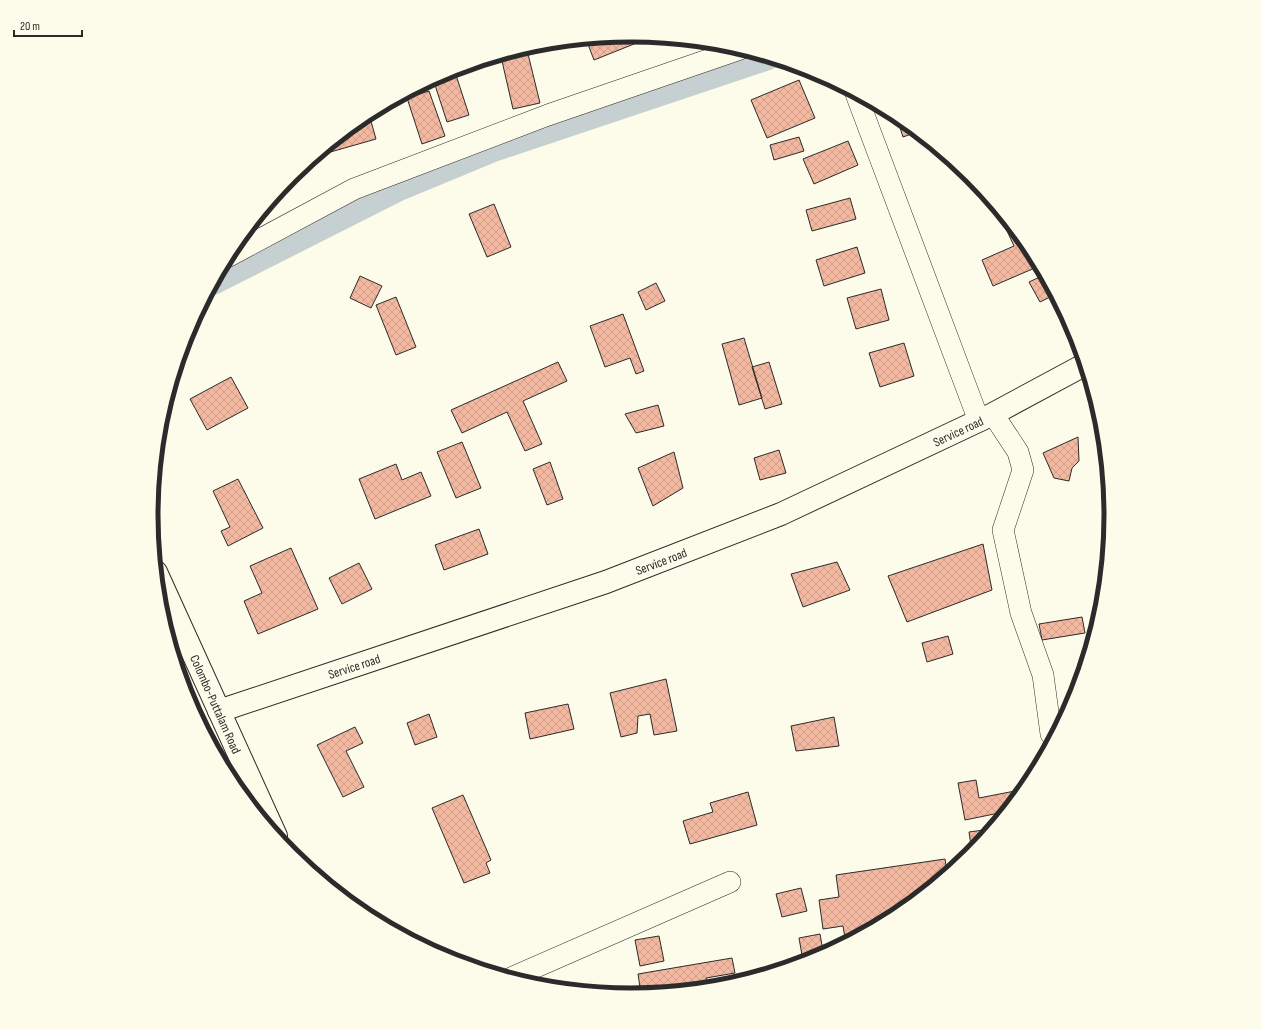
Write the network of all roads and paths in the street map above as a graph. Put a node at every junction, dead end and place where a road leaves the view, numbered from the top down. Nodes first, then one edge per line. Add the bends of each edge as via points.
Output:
1 (730, 53) edge
2 (859, 101) edge
3 (237, 251) edge
4 (1080, 368) edge
5 (986, 418) junction
6 (164, 590) edge
7 (219, 711) junction
8 (1051, 732) edge
9 (268, 819) edge
10 (730, 882) dead end
11 (519, 975) edge

1 - 3 street via 548,115 354,189
2 - 5 street
4 - 5 main road, Service road
5 - 7 main road, Service road via 781,514 606,582
5 - 8 street via 1018,452 1023,470 1002,530 1021,613 1043,675
6 - 7 main road, Colombo-Puttalam Road
7 - 9 main road, Colombo-Puttalam Road
10 - 11 street

